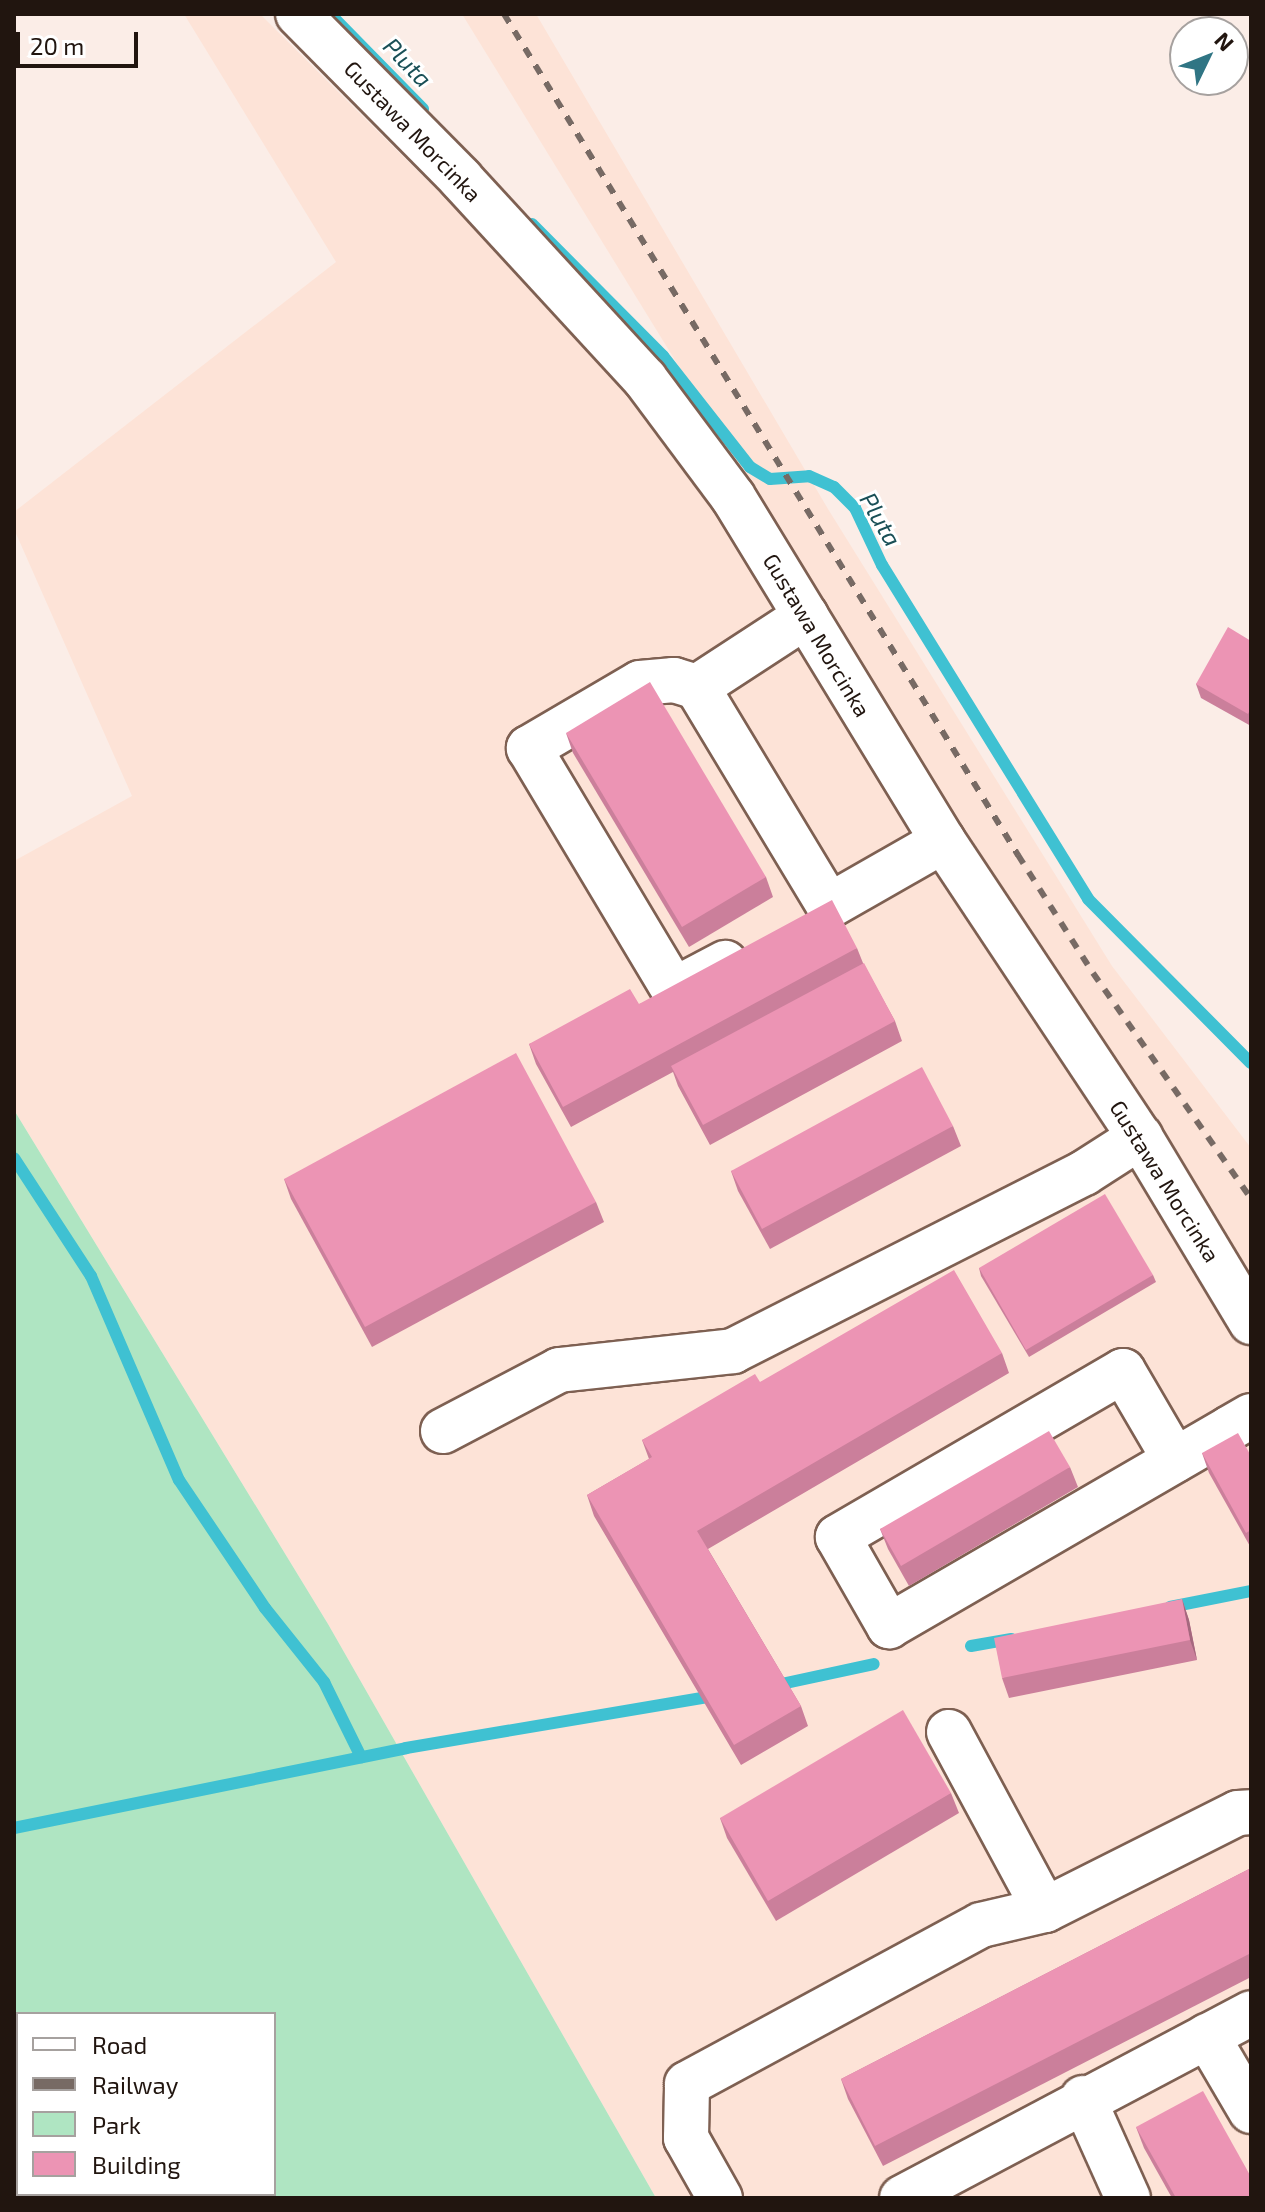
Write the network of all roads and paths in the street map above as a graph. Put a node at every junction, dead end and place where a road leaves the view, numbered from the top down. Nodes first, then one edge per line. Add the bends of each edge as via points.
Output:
1 (298, 14) edge
2 (806, 616) junction
3 (697, 687) junction
4 (943, 841) junction
5 (829, 906) junction
6 (1140, 1137) junction
7 (1251, 1322) edge
8 (1251, 1416) edge
9 (443, 1431) dead end
10 (1175, 1460) junction
11 (949, 1732) dead end
12 (1251, 1812) edge
13 (1045, 1910) junction
14 (1251, 2013) edge
15 (1207, 2036) junction
16 (1083, 2098) junction
17 (1251, 2111) edge
18 (916, 2195) edge
19 (720, 2198) edge
20 (1128, 2198) edge

1 - 2 street, Gustawa Morcinka via 461,179 645,379 733,497
2 - 3 street
2 - 4 street, Gustawa Morcinka
3 - 5 street
3 - 5 street via 674,680 640,683 529,748 674,990
4 - 5 street
4 - 6 street, Gustawa Morcinka
6 - 7 street, Gustawa Morcinka
6 - 9 street via 1084,1173 733,1351 559,1370
8 - 10 street
10 - 10 street via 1123,1371 838,1537 889,1626
11 - 13 street
12 - 13 street via 1238,1813
13 - 19 street via 981,1925 687,2084 686,2138
14 - 15 street
15 - 16 street
15 - 17 street
16 - 18 street
16 - 20 street

